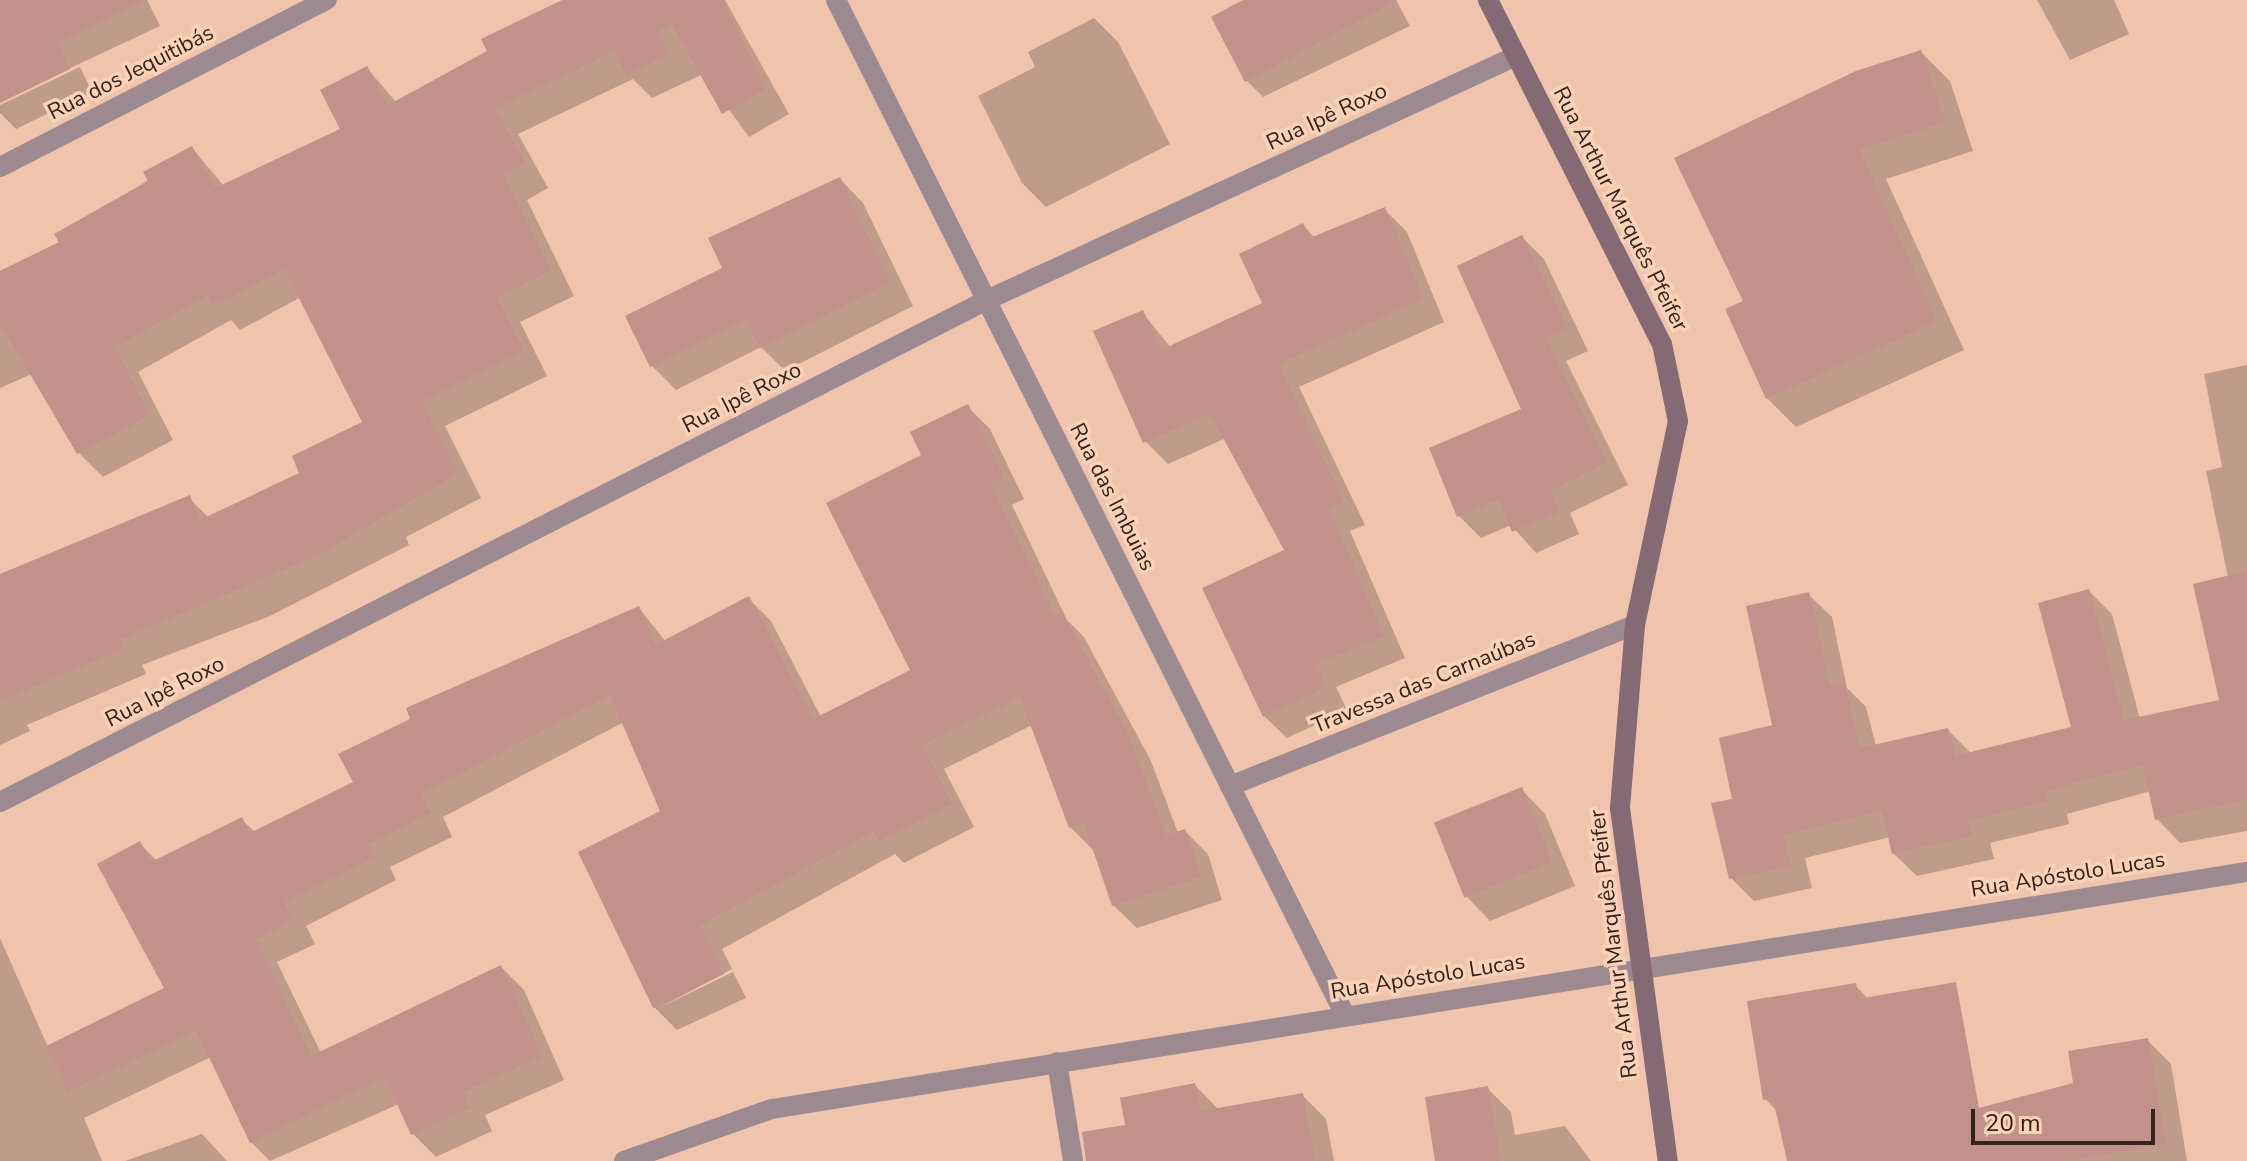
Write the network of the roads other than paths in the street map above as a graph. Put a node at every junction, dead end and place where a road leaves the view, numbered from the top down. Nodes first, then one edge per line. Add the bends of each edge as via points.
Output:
1 (327, 0) edge
2 (836, 0) edge
3 (1488, 0) edge
4 (1516, 56) junction
5 (0, 167) edge
6 (987, 300) junction
7 (1635, 625) junction
8 (1230, 786) junction
9 (0, 802) edge
10 (2247, 872) edge
11 (1637, 967) junction
12 (1345, 1015) junction
13 (1057, 1062) junction
14 (624, 1161) edge
15 (1073, 1161) edge
16 (1668, 1161) edge

1 - 5 street, Rua dos Jequitibás
2 - 6 street, Rua das Imbuias
3 - 4 street, Rua Arthur Marquês Pfeifer
4 - 6 street, Rua Ipê Roxo
4 - 7 street, Rua Arthur Marquês Pfeifer via 1662,344 1672,390 1678,421
6 - 8 street, Rua das Imbuias
6 - 9 street, Rua Ipê Roxo
7 - 8 street, Travessa das Carnaúbas
7 - 11 street, Rua Arthur Marquês Pfeifer via 1620,808
8 - 12 street, Rua das Imbuias
10 - 11 street, Rua Apóstolo Lucas
11 - 12 street, Rua Apóstolo Lucas
11 - 16 street, Rua Arthur Marquês Pfeifer
12 - 13 street, Rua Apóstolo Lucas
13 - 14 street, Rua Apóstolo Lucas via 772,1109
13 - 15 street

